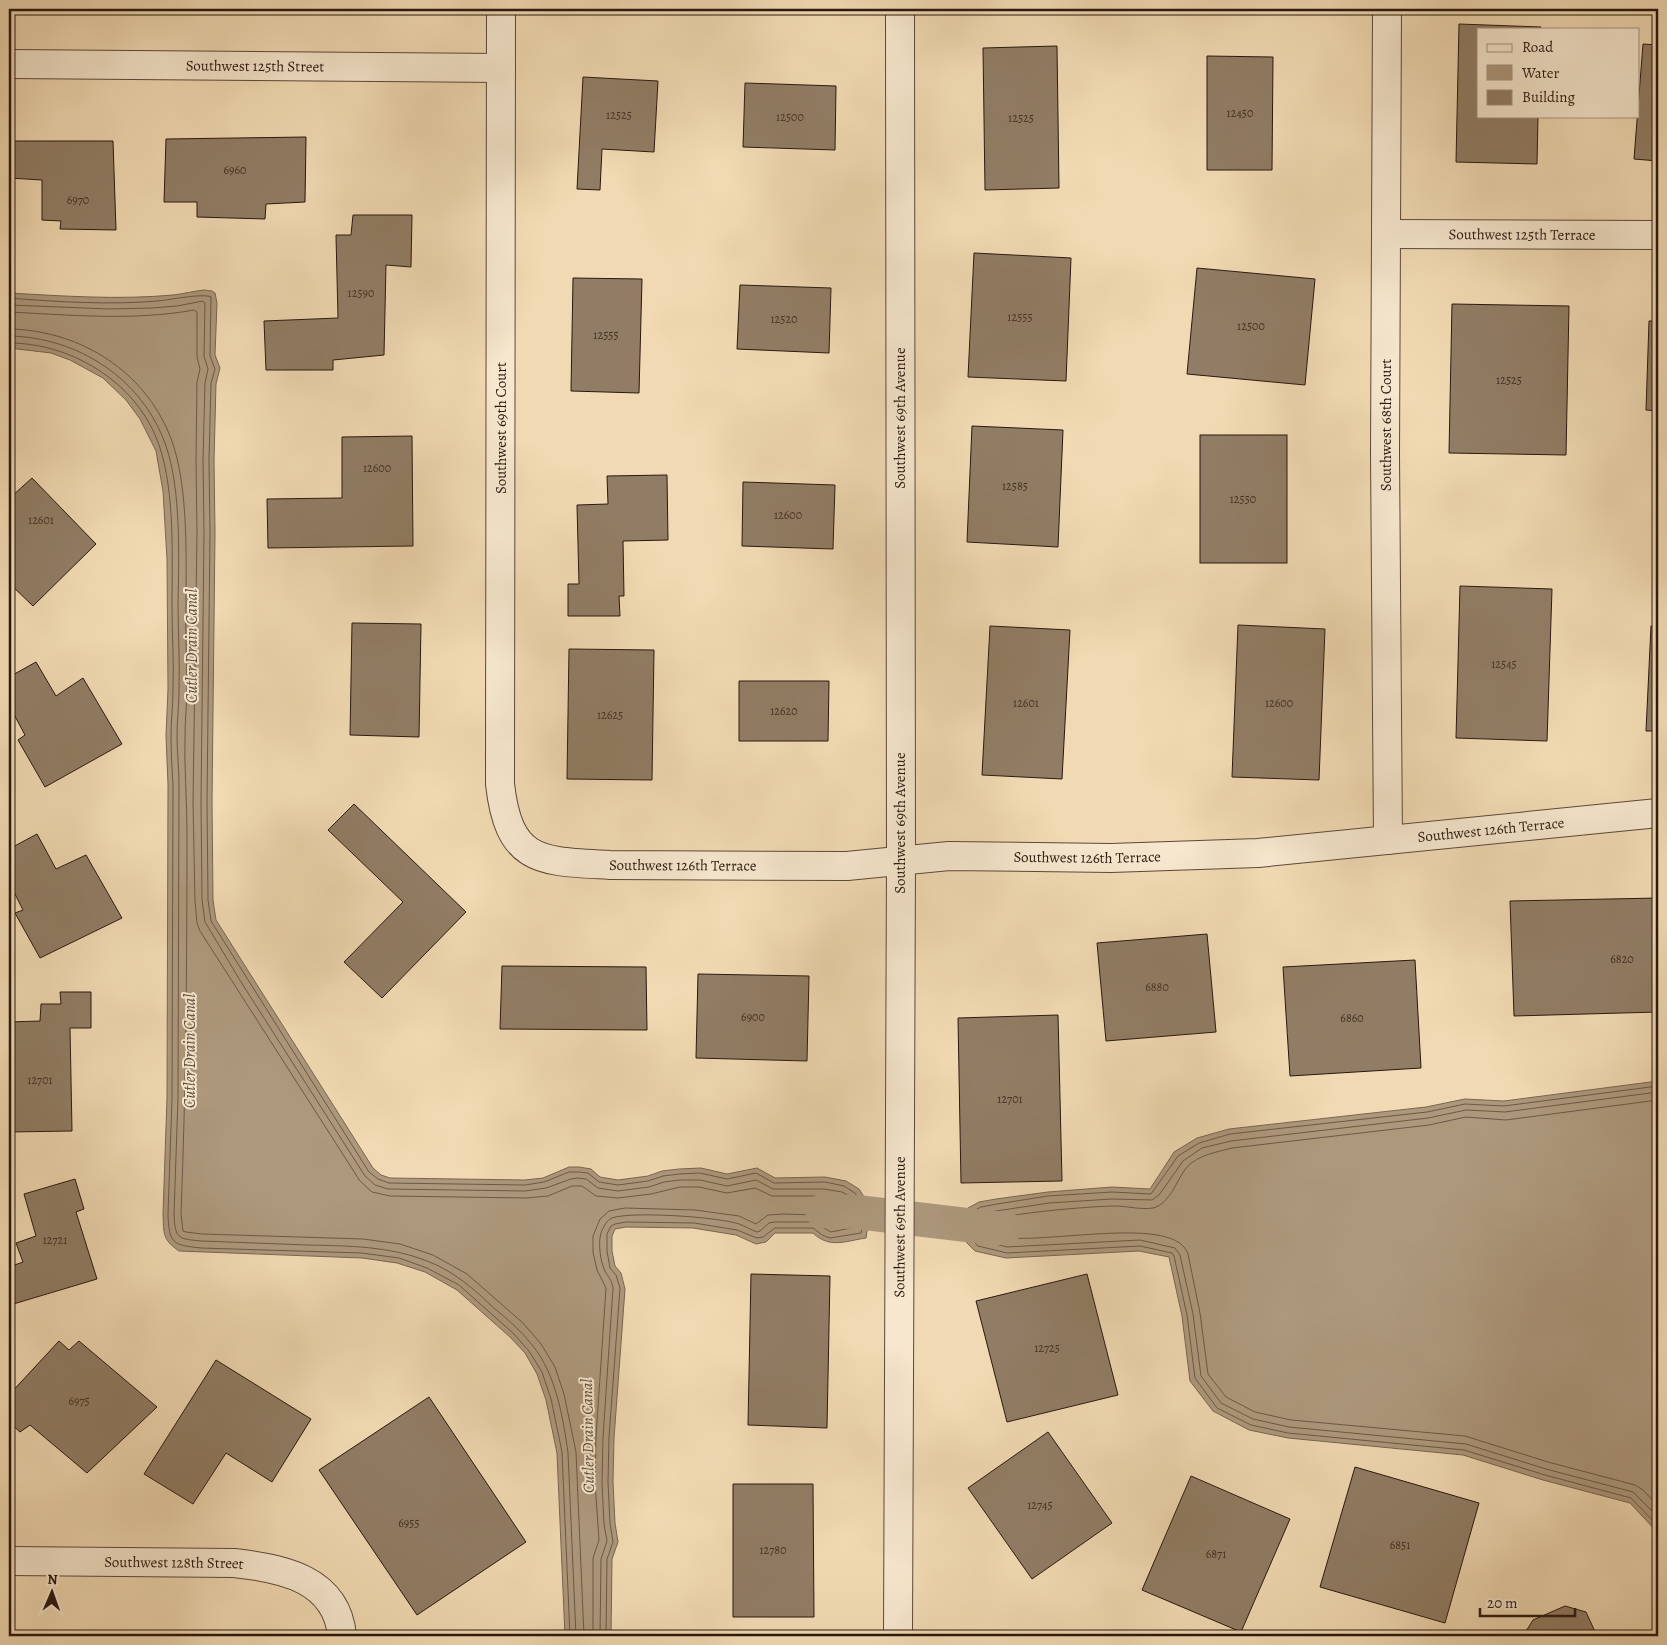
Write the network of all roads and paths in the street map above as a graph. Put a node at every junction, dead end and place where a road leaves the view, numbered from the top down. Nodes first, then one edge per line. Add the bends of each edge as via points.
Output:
1 (502, 9) edge
2 (900, 9) edge
3 (1388, 9) edge
4 (9, 64) edge
5 (501, 68) junction
6 (1387, 234) junction
7 (1658, 235) edge
8 (1658, 813) edge
9 (1388, 840) junction
10 (519, 844) joint
11 (900, 862) junction
12 (9, 1562) edge
13 (342, 1636) edge
14 (898, 1636) edge

1 - 5 street, Southwest 69th Court
2 - 11 street, Southwest 69th Avenue
3 - 6 street, Southwest 68th Court
4 - 5 street, Southwest 125th Street
5 - 10 street, Southwest 69th Court via 500,784 505,814
6 - 7 street, Southwest 125th Terrace
6 - 9 street, Southwest 68th Court
8 - 9 street, Southwest 126th Terrace
9 - 11 street, Southwest 126th Terrace via 1258,853 1111,858 949,856
10 - 11 street, Southwest 126th Terrace via 540,856 572,863 610,865 847,866
11 - 14 street, Southwest 69th Avenue
12 - 13 street, Southwest 128th Street via 224,1562 253,1565 287,1573 312,1584 330,1599

